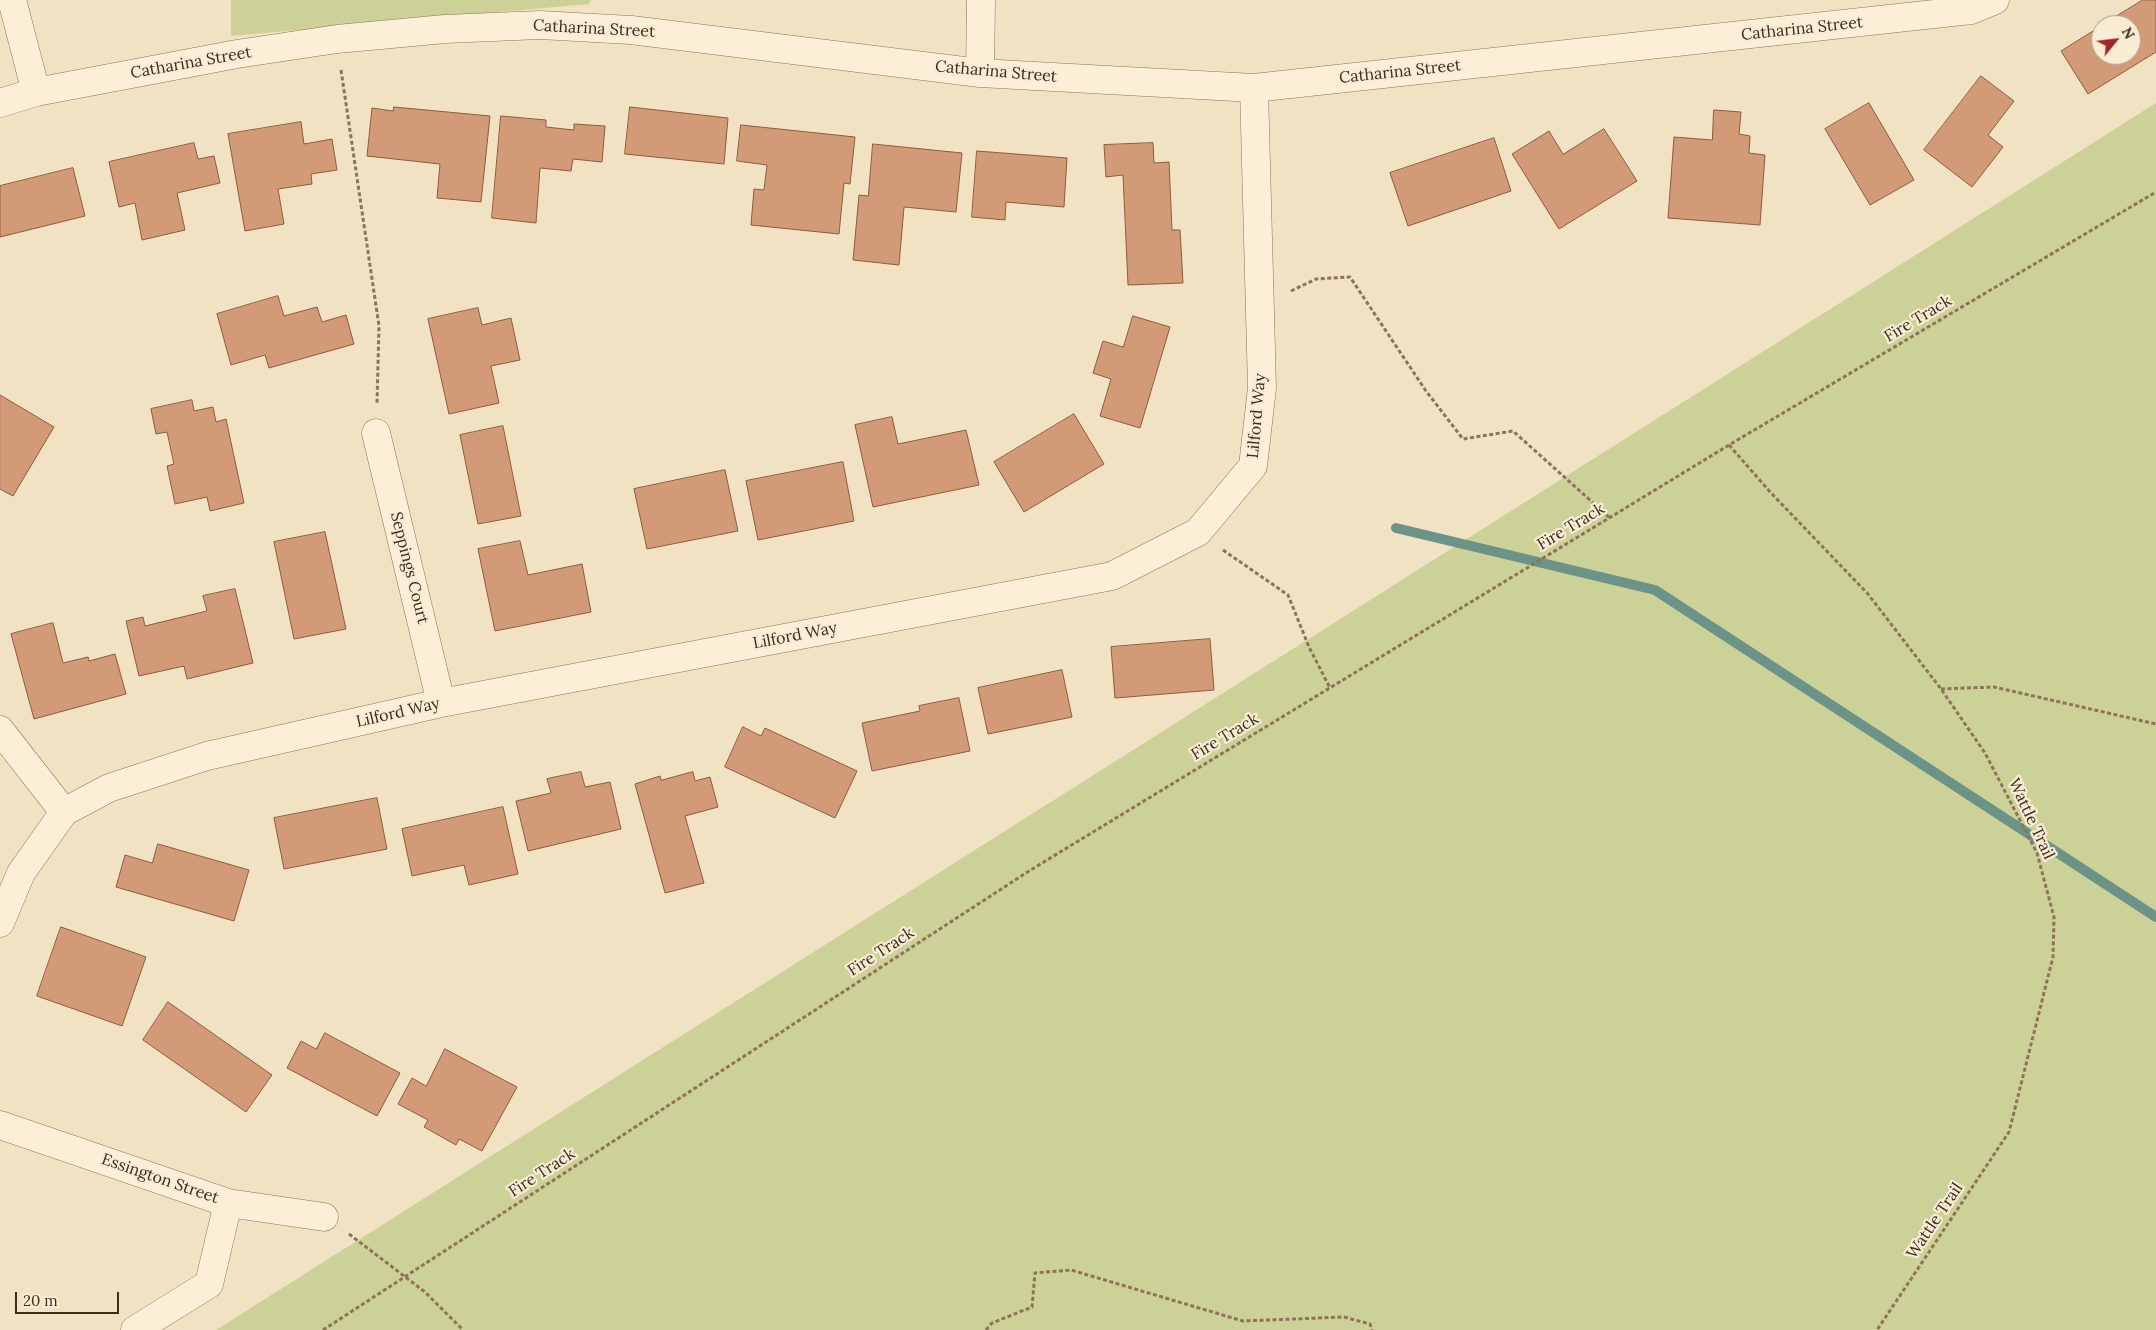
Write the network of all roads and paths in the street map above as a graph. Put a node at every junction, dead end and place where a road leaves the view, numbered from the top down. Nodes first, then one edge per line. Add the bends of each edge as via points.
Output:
1 (12, 0) edge
2 (981, 0) edge
3 (1995, 0) edge
4 (337, 39) junction
5 (980, 73) junction
6 (1254, 88) junction
7 (36, 92) junction
8 (0, 102) edge
9 (2156, 192) edge
10 (1260, 306) junction
11 (376, 433) joint
12 (1729, 446) junction
13 (1610, 518) junction
14 (1198, 532) junction
15 (1330, 688) junction
16 (1941, 688) junction
17 (441, 703) junction
18 (2156, 724) edge
19 (0, 730) edge
20 (64, 812) junction
21 (0, 923) edge
22 (0, 1125) edge
23 (228, 1203) junction
24 (324, 1217) joint
25 (405, 1277) junction
26 (135, 1330) edge
27 (323, 1330) edge
28 (463, 1330) edge
29 (986, 1330) edge
30 (1372, 1330) edge
31 (1877, 1330) edge

1 - 7 street
2 - 5 street
3 - 6 street, Catharina Street via 1971,10
4 - 5 street, Catharina Street via 540,24 631,30
4 - 7 street, Catharina Street via 237,54
4 - 11 path via 379,326
5 - 6 street, Catharina Street
6 - 10 street, Lilford Way
7 - 8 street, Catharina Street
9 - 12 path, Fire Track
10 - 13 path via 1316,279 1350,277 1426,392 1463,439 1513,431
10 - 14 street, Lilford Way via 1262,388 1253,466
11 - 17 street, Seppings Court
12 - 13 path, Fire Track
12 - 16 path, Wattle Trail via 1868,594
13 - 15 path, Fire Track
14 - 15 path via 1288,595
14 - 17 street, Lilford Way via 1112,576
15 - 25 path, Fire Track via 1029,871
16 - 18 path via 1994,687
16 - 31 path, Wattle Trail via 1985,752 2037,852 2054,917 2053,957 2010,1132
17 - 20 street, Lilford Way via 207,756 109,788
19 - 20 street
20 - 21 street, Lilford Way via 21,873
22 - 23 street, Essington Street
23 - 24 street, Essington Street
23 - 26 street via 210,1284
24 - 25 path
25 - 27 path, Fire Track
25 - 28 path
29 - 30 path via 992,1323 1032,1306 1035,1273 1071,1270 1243,1321 1344,1317 1370,1324

